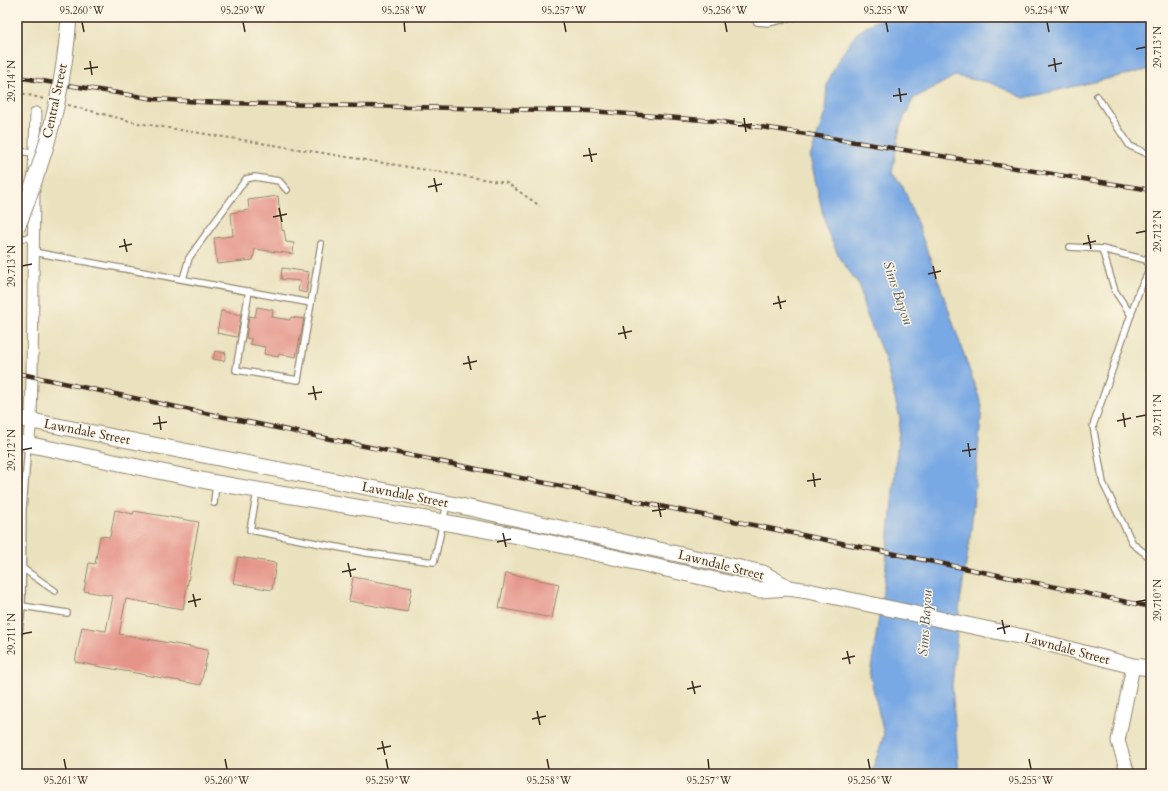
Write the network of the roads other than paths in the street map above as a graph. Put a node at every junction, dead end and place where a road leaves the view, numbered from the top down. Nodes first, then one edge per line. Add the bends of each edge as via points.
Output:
1 (69, 17) edge
2 (752, 17) edge
3 (795, 17) edge
4 (1097, 96) dead end
5 (36, 113) dead end
6 (17, 151) edge
7 (34, 153) junction
8 (1151, 155) edge
9 (287, 190) dead end
10 (17, 227) edge
11 (33, 236) junction
12 (17, 239) edge
13 (321, 244) dead end
14 (1070, 246) dead end
15 (1102, 249) junction
16 (33, 252) junction
17 (183, 279) junction
18 (249, 292) junction
19 (311, 303) junction
20 (1131, 315) junction
21 (24, 419) edge
22 (22, 443) edge
23 (216, 483) junction
24 (257, 490) junction
25 (214, 503) dead end
26 (447, 503) junction
27 (20, 509) edge
28 (443, 522) junction
29 (1151, 558) edge
30 (19, 568) edge
31 (788, 588) junction
32 (55, 591) dead end
33 (22, 606) junction
34 (67, 613) dead end
35 (17, 648) edge
36 (1133, 666) junction
37 (1151, 668) edge
38 (1151, 677) edge
39 (1128, 774) edge

1 - 10 main road, Central Street, bridge via 60,90 41,165
2 - 3 lane via 757,22 768,23
4 - 8 lane via 1130,146
5 - 7 street, Central Street
6 - 7 lane
7 - 11 street, Central Street
9 - 17 lane via 279,181 255,177 246,179 189,258
11 - 12 lane
11 - 16 street, Central Street
13 - 19 lane
14 - 15 lane
15 - 20 lane via 1115,291
15 - 20 lane via 1147,260 1149,271
16 - 17 lane
16 - 21 street, Central Street
17 - 18 lane
18 - 19 lane
18 - 19 lane via 236,370 298,380
20 - 29 lane via 1094,426 1103,483 1133,544
21 - 22 street, Central Street
21 - 26 main road, Lawndale Street
22 - 23 main road, Lawndale Street
22 - 27 lane
23 - 24 main road, Lawndale Street
23 - 25 lane
24 - 28 main road, Lawndale Street
24 - 28 lane via 250,530 367,553 434,562
26 - 28 lane
26 - 31 main road, Lawndale Street via 763,573
27 - 30 lane
28 - 31 main road, Lawndale Street via 529,538 759,590
30 - 32 lane
30 - 33 lane
31 - 36 main road, Lawndale Street via 1023,637
33 - 34 lane
33 - 35 lane
36 - 37 main road, Lawndale Street
36 - 38 main road, Lawndale Street
36 - 39 street via 1118,741

